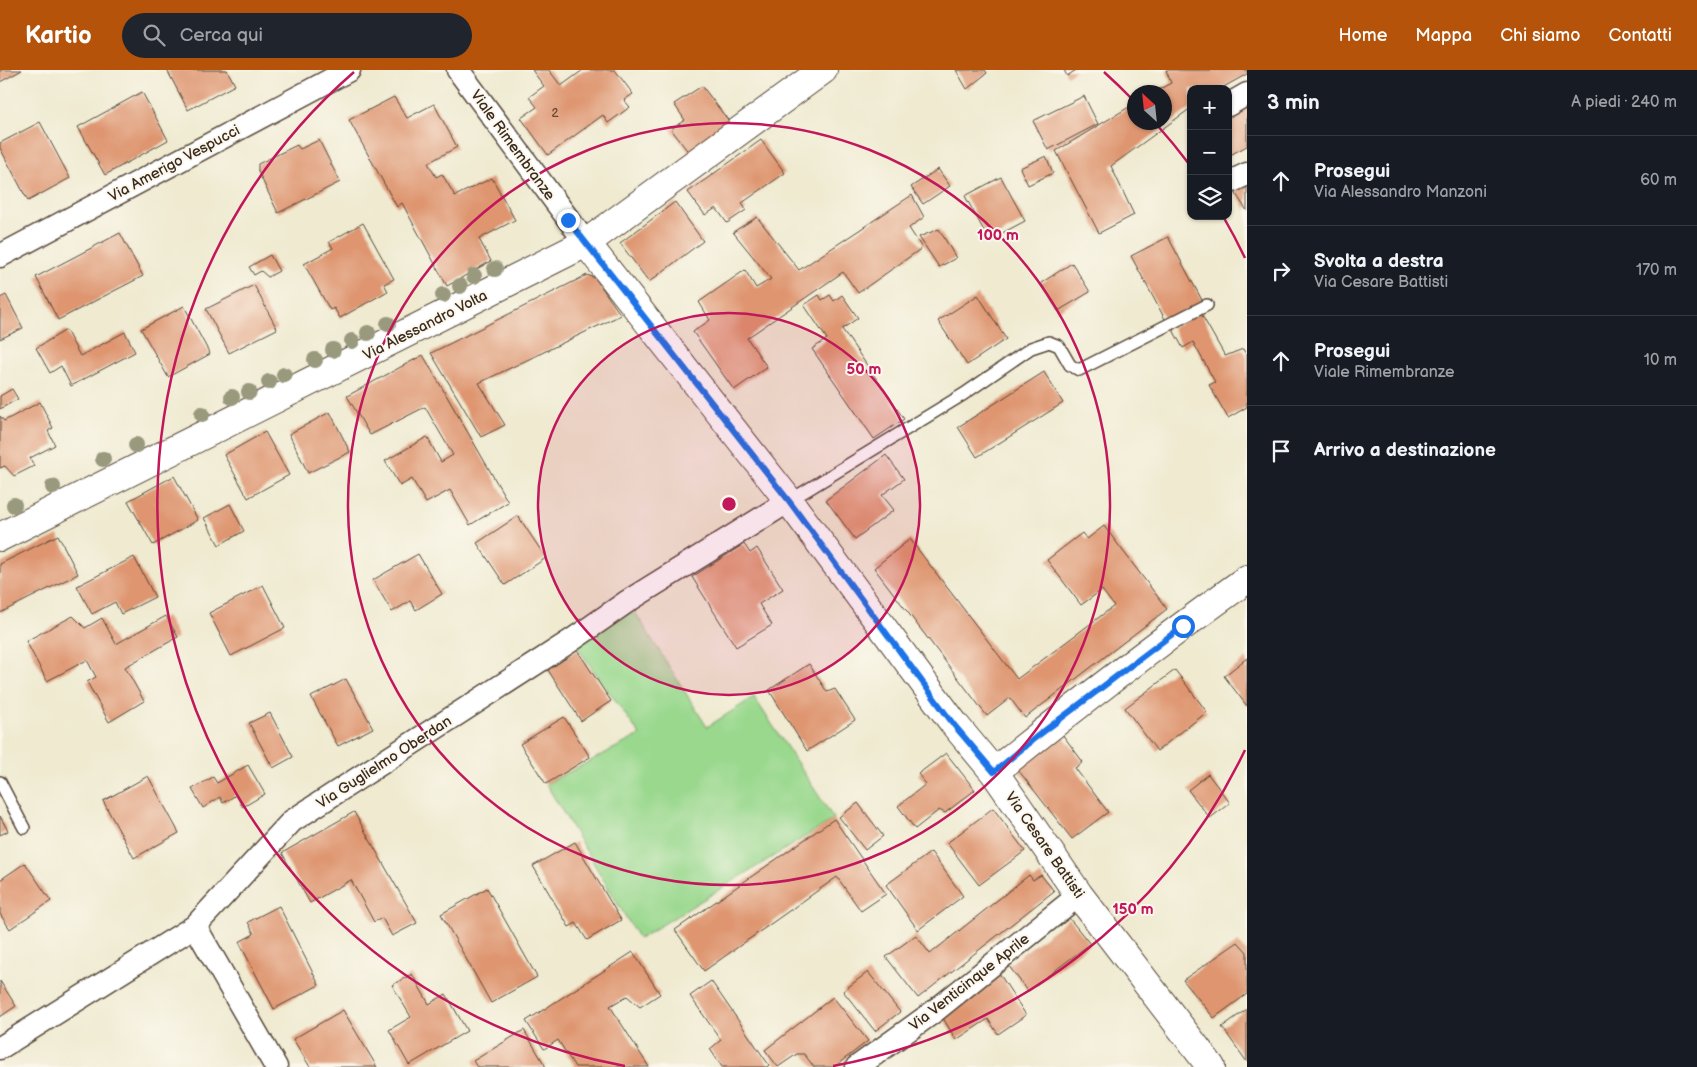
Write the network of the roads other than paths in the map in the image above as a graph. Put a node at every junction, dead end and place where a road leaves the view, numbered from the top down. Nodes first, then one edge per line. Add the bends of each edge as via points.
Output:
1 (349, 70) edge
2 (458, 70) edge
3 (823, 70) edge
4 (1247, 94) edge
5 (1232, 102) edge
6 (1247, 174) edge
7 (1232, 181) edge
8 (586, 243) junction
9 (0, 256) edge
10 (1207, 305) dead end
11 (789, 501) junction
12 (0, 537) edge
13 (1247, 580) edge
14 (994, 772) junction
15 (0, 782) edge
16 (24, 828) dead end
17 (1078, 895) junction
18 (195, 926) junction
19 (0, 1048) edge
20 (276, 1067) edge
21 (857, 1067) edge
22 (1211, 1067) edge

1 - 9 street, Via Amerigo Vespucci
2 - 8 street, Viale Rimembranze
3 - 8 street, Via Alessandro Volta
4 - 5 street
6 - 7 street
8 - 11 street, Via Cesare Battisti
8 - 12 street, Via Alessandro Volta
10 - 11 lane via 1079,370 1070,365 1059,346 1049,342 1031,348 964,394
11 - 14 street, Via Cesare Battisti via 954,725
11 - 18 street, Via Guglielmo Oberdan via 628,600 572,640 292,821
13 - 14 street
14 - 17 street, Via Cesare Battisti
15 - 16 lane
17 - 21 street, Via Venticinque Aprile via 936,1010
17 - 22 street, Via Cesare Battisti
18 - 19 street, Via Guglielmo Oberdan
18 - 20 street

